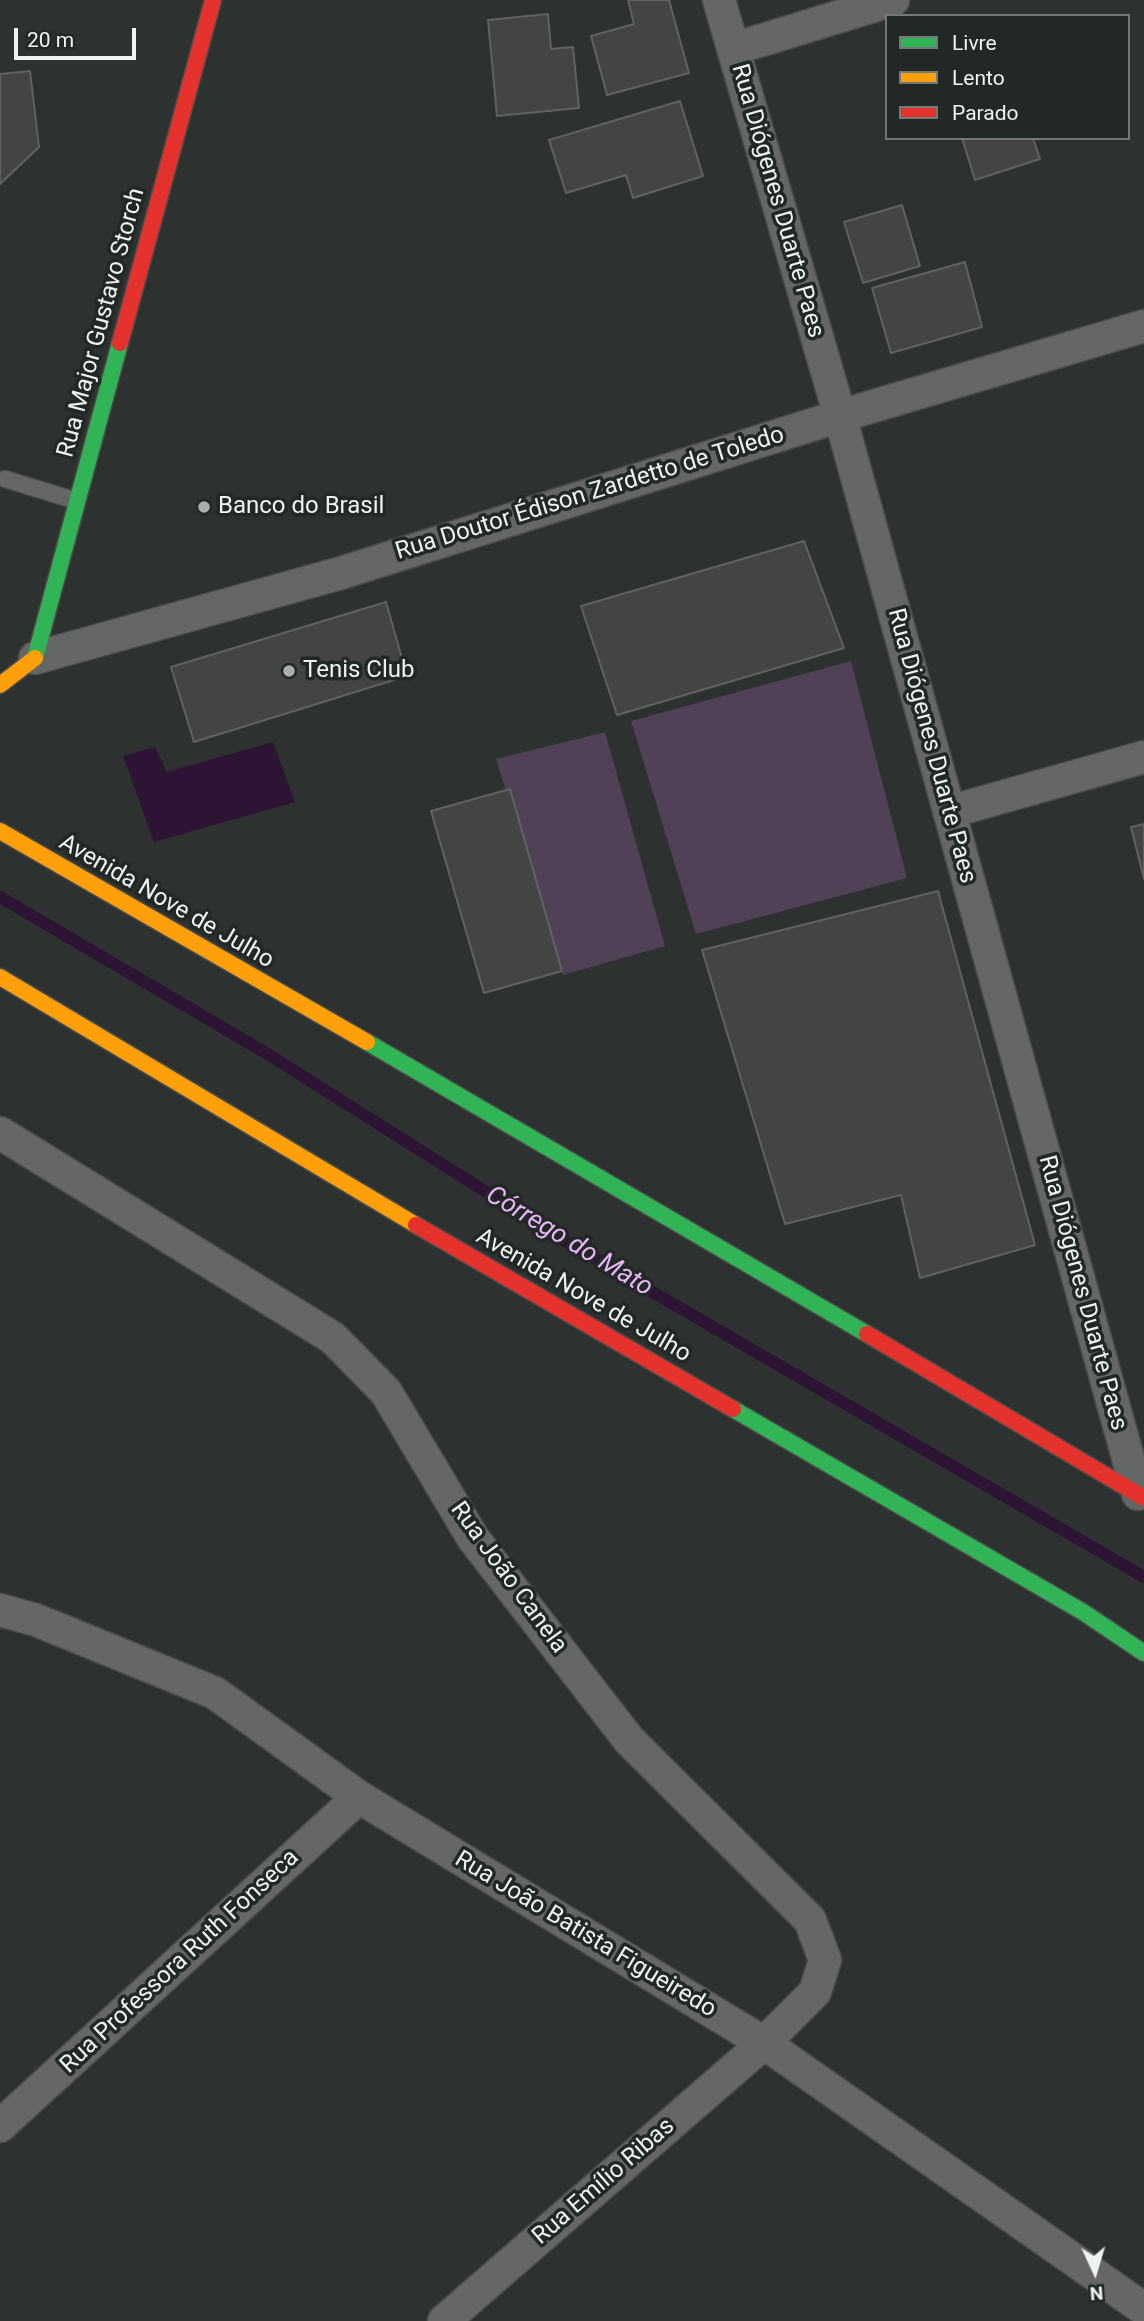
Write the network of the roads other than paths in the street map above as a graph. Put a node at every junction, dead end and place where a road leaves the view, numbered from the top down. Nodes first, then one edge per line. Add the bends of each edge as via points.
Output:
1 (213, 0) edge
2 (719, 0) edge
3 (893, 0) edge
4 (733, 49) junction
5 (1144, 326) edge
6 (840, 416) junction
7 (5, 479) dead end
8 (77, 501) junction
9 (35, 658) junction
10 (0, 664) edge
11 (0, 685) edge
12 (1144, 757) edge
13 (949, 812) junction
14 (0, 831) edge
15 (0, 977) edge
16 (0, 1133) edge
17 (1141, 1496) edge
18 (0, 1610) edge
19 (1144, 1653) edge
20 (359, 1797) junction
21 (764, 2043) junction
22 (0, 2126) edge
23 (1144, 2309) edge
24 (444, 2321) edge

1 - 8 main road, Rua Major Gustavo Storch
2 - 4 street, Rua Diógenes Duarte Paes
3 - 4 street
4 - 6 street, Rua Diógenes Duarte Paes
5 - 6 street, Rua Doutor Édison Zardetto de Toledo
6 - 9 street, Rua Doutor Édison Zardetto de Toledo via 341,573
6 - 13 street, Rua Diógenes Duarte Paes
7 - 8 lane
8 - 9 main road, Rua Major Gustavo Storch
9 - 10 main road, Rua Doutor Édison Zardetto de Toledo
9 - 11 main road, Rua Doutor Édison Zardetto de Toledo
12 - 13 street
13 - 17 street, Rua Diógenes Duarte Paes
14 - 17 main road, Avenida Nove de Julho via 558,1152
15 - 19 main road, Avenida Nove de Julho via 477,1261 1083,1612
16 - 21 street, Rua João Canela via 333,1338 386,1392 473,1538 629,1740 810,1920 825,1960 815,1992
18 - 20 street, Rua João Batista Figueiredo via 36,1620 215,1693
20 - 21 street, Rua João Batista Figueiredo
20 - 22 street, Rua Professora Ruth Fonseca
21 - 23 street, Rua João Batista Figueiredo
21 - 24 street, Rua Emílio Ribas

